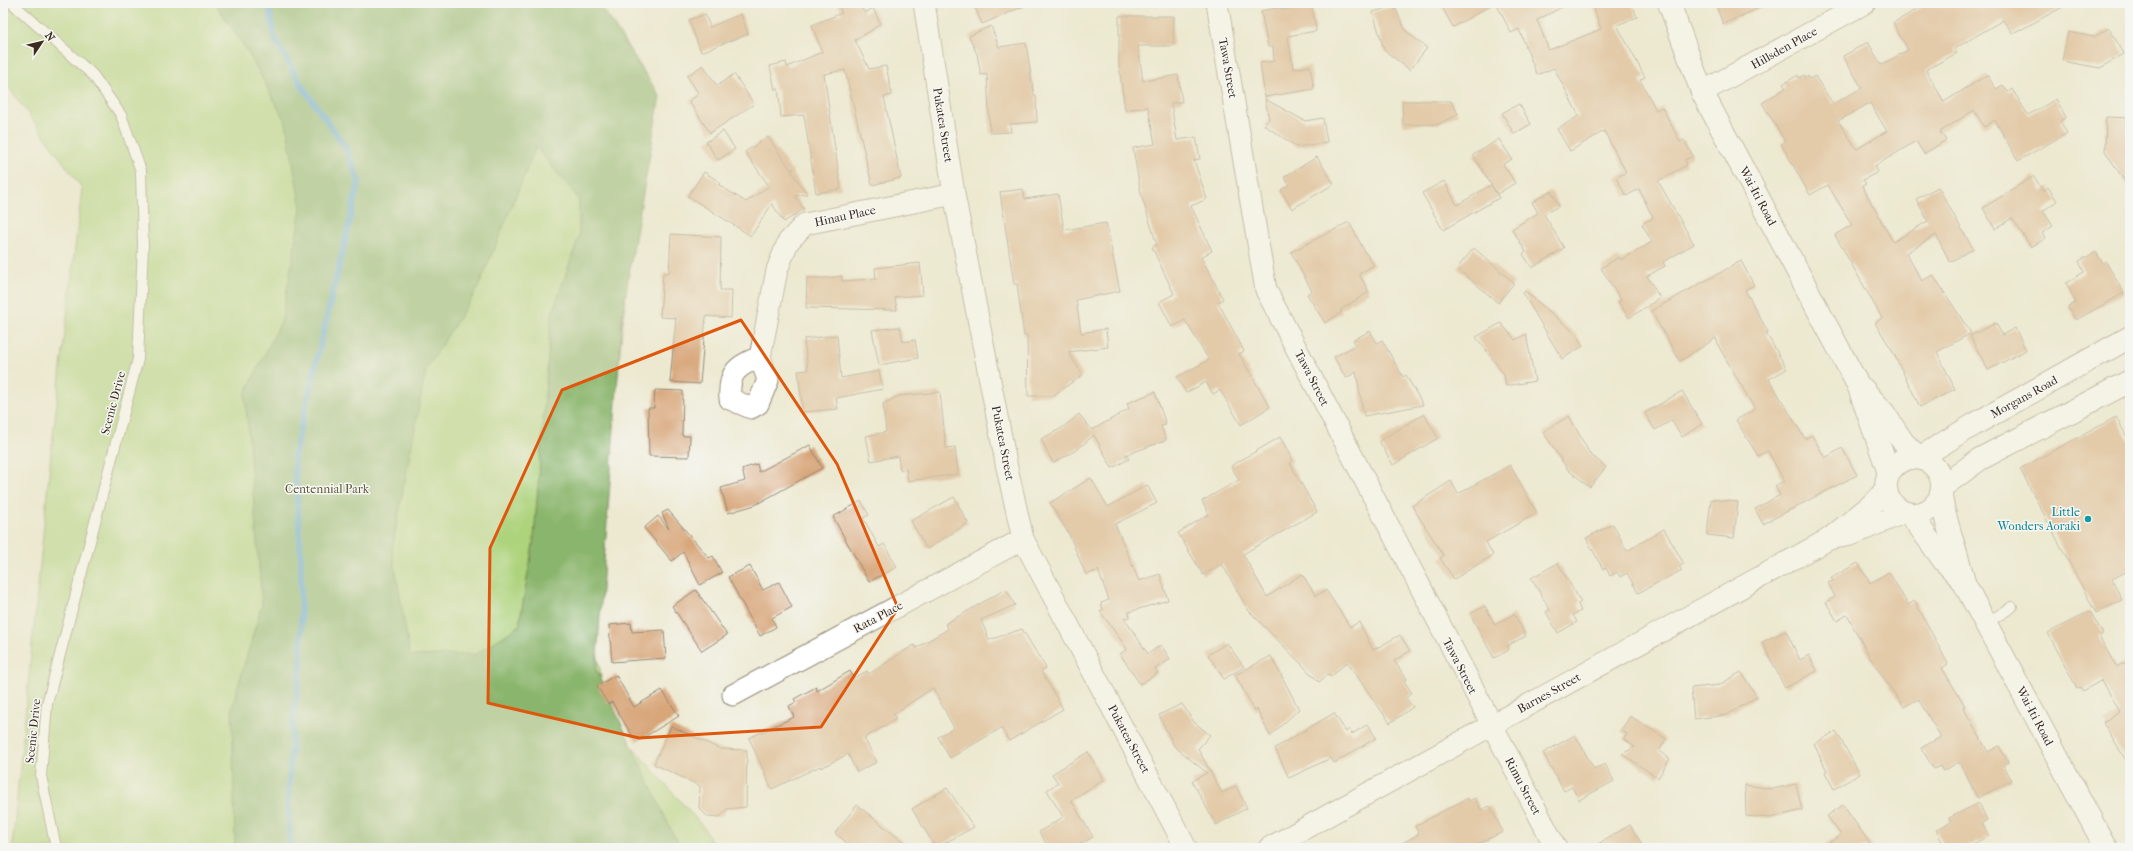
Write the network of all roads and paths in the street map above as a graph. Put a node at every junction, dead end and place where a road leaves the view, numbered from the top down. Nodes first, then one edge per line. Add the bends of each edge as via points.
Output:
1 (12, 3) edge
2 (924, 3) edge
3 (1217, 3) edge
4 (1669, 3) edge
5 (1865, 3) edge
6 (1702, 92) junction
7 (954, 194) junction
8 (2130, 337) edge
9 (760, 357) dead end
10 (2130, 381) edge
11 (1858, 385) junction
12 (1920, 458) junction
13 (1887, 480) junction
14 (1942, 492) junction
15 (1907, 514) junction
16 (1023, 539) junction
17 (1829, 539) junction
18 (1964, 583) junction
19 (2012, 607) dead end
20 (1985, 624) junction
21 (733, 695) dead end
22 (1491, 725) junction
23 (56, 848) edge
24 (1186, 848) edge
25 (1269, 848) edge
26 (1556, 848) edge
27 (2106, 848) edge

1 - 23 lane, Scenic Drive via 93,75 121,115 141,171 143,246 138,359 47,704 41,776
2 - 7 street, Pukatea Street
3 - 22 street, Tawa Street via 1266,290
4 - 6 street, Wai-Iti Road
5 - 6 street, Hillsden Place
6 - 11 street, Wai-Iti Road
7 - 9 street, Hinau Place via 805,224 788,242 777,270
7 - 16 street, Pukatea Street
8 - 12 street, Morgans Road via 1975,424
10 - 14 street via 1980,459
11 - 12 street, Wai-Iti Road via 1884,413 1903,442
11 - 13 street, Wai-Iti Road
12 - 13 street via 1900,461
12 - 14 street via 1936,468 1941,476
13 - 15 street via 1891,503
13 - 17 street, Barnes Street via 1877,500
14 - 15 street via 1929,511
14 - 18 street, Wai-Iti Road via 1944,514 1958,554
15 - 17 street, Barnes Street via 1851,535
15 - 18 street, Wai-Iti Road
16 - 21 street, Rata Place
16 - 24 street, Pukatea Street
17 - 22 street, Barnes Street
18 - 20 street, Wai-Iti Road
19 - 20 lane
20 - 27 street, Wai-Iti Road
22 - 25 street, Barnes Street
22 - 26 street, Rimu Street

